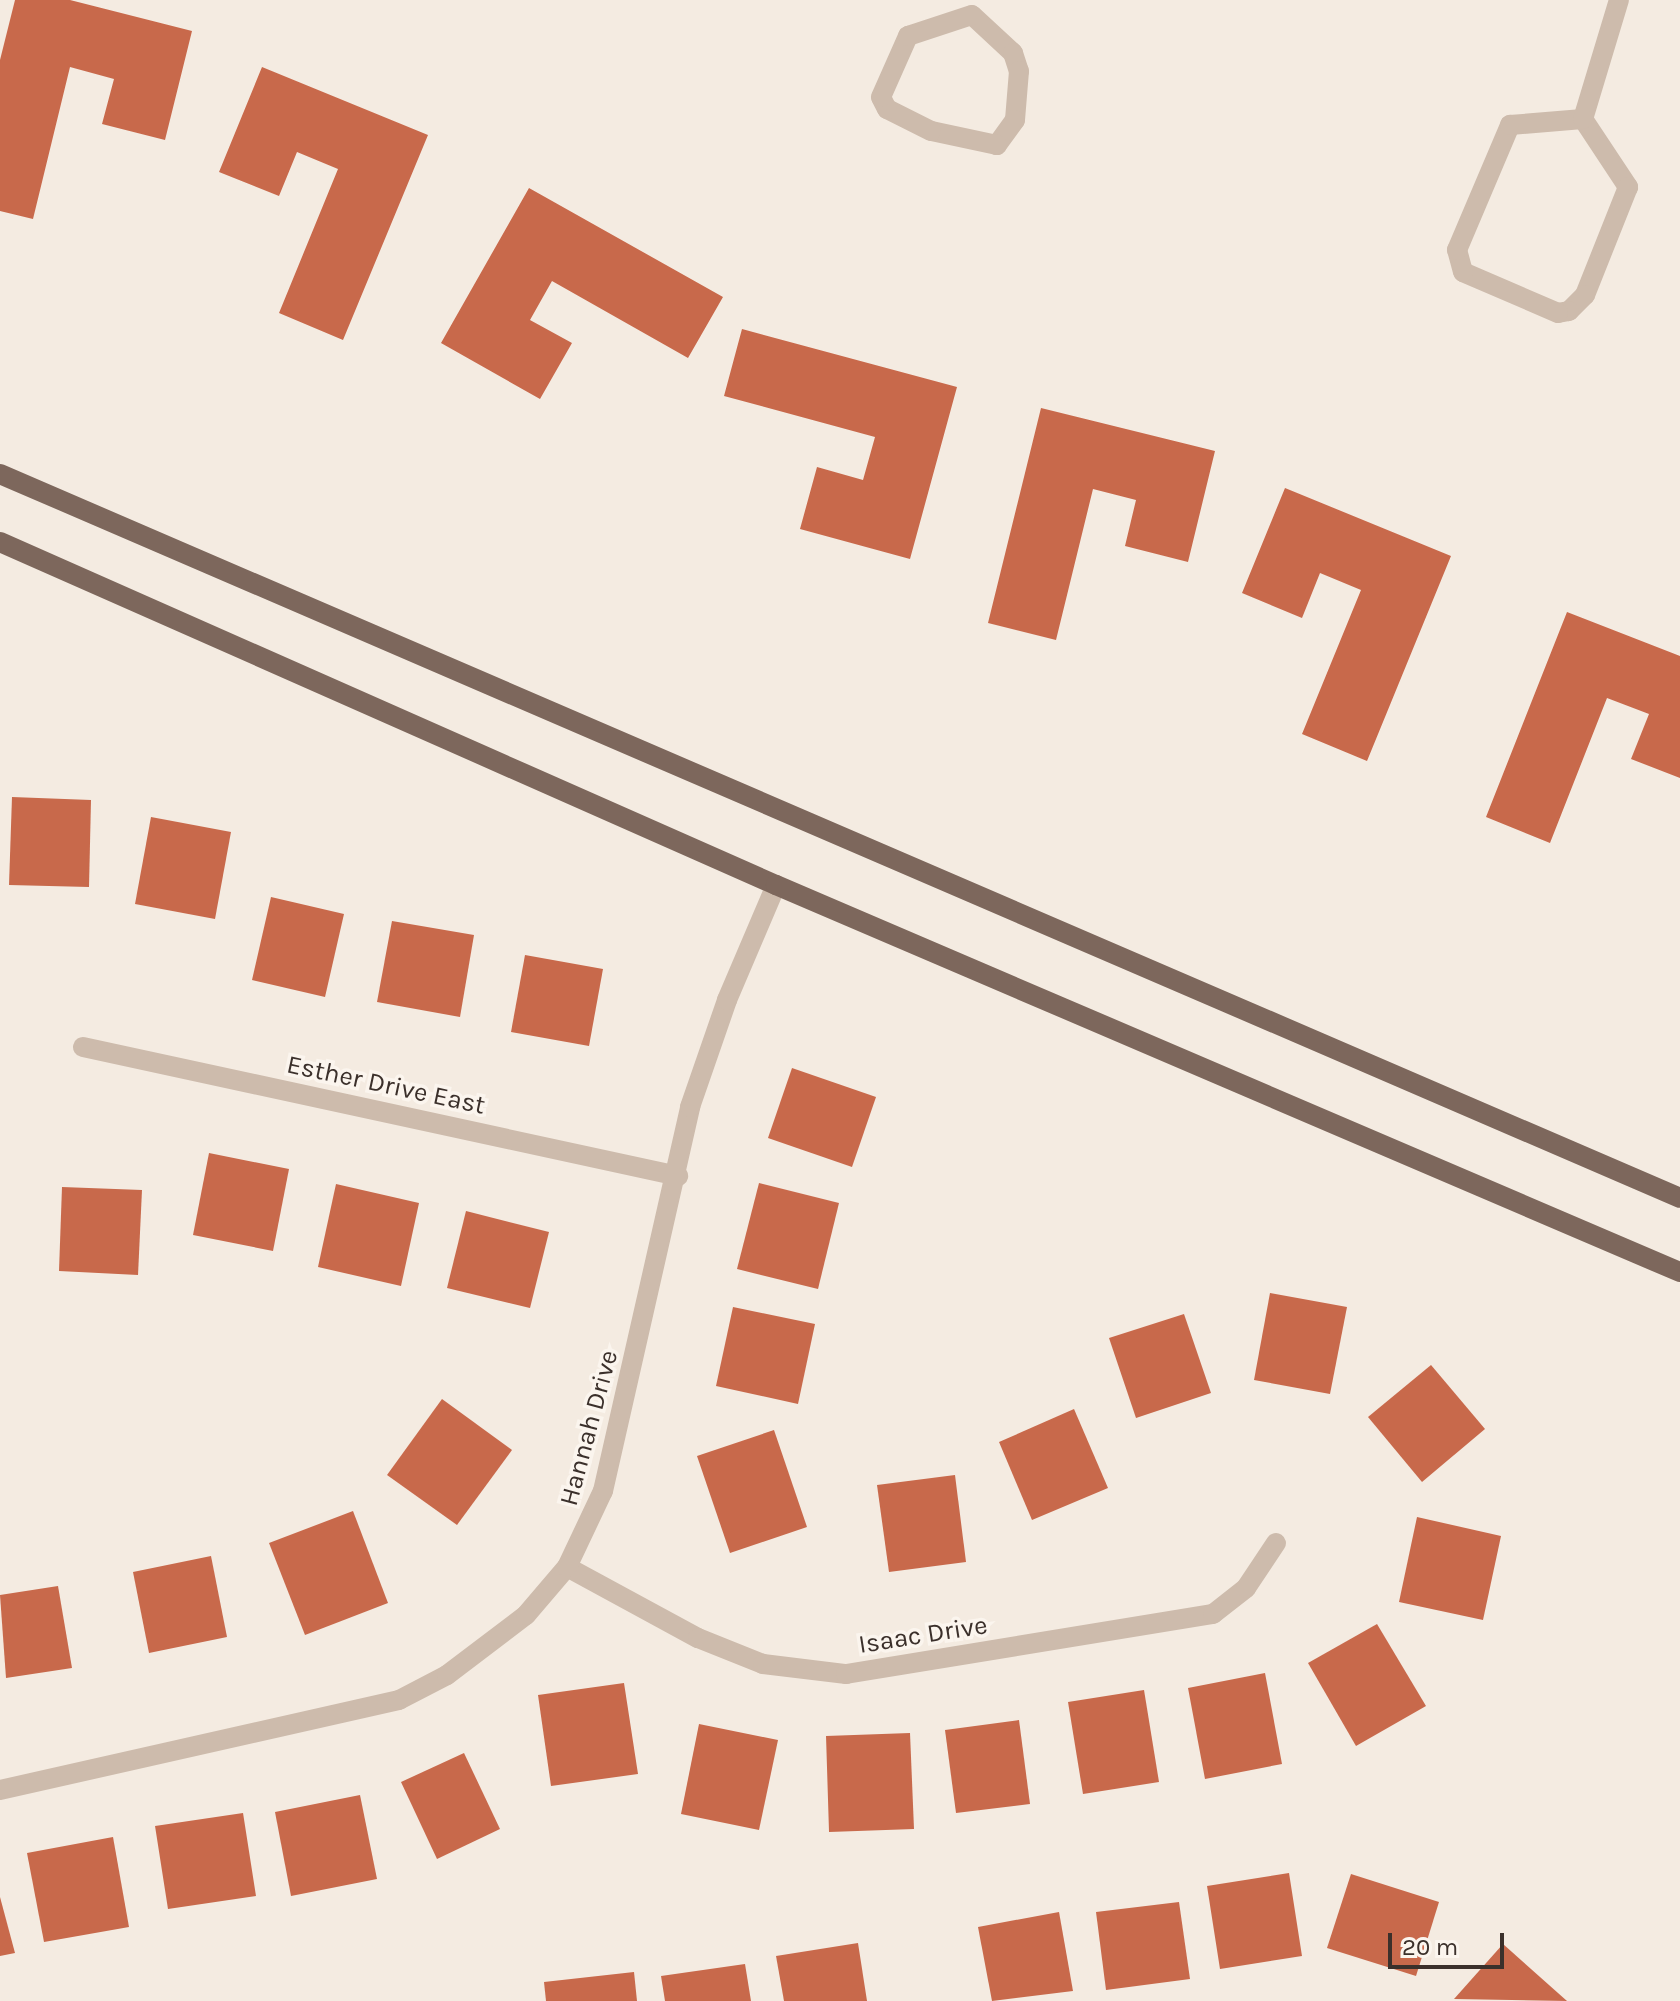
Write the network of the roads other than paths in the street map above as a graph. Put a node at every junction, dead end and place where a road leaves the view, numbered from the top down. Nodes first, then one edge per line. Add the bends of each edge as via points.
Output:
1 (1619, 0) edge
2 (974, 7) edge
3 (1583, 119) junction
4 (0, 474) edge
5 (0, 542) edge
6 (776, 885) junction
7 (83, 1047) dead end
8 (678, 1176) junction
9 (1680, 1198) edge
10 (1680, 1272) edge
11 (1276, 1543) dead end
12 (567, 1567) junction
13 (0, 1790) edge

1 - 3 street
2 - 2 street via 1013,53 1019,71 1015,120 997,145 931,131 887,109 881,97 908,36
3 - 3 street via 1628,187 1585,295 1569,311 1558,313 1463,272 1457,250 1510,125
4 - 9 main road
5 - 6 main road
6 - 8 street, Hannah Drive via 727,1000 690,1107
6 - 10 main road
7 - 8 street, Esther Drive East
8 - 12 street, Hannah Drive via 603,1491
11 - 12 street, Isaac Drive via 1246,1588 1213,1614 846,1674 763,1664 698,1638
12 - 13 street, Hannah Drive via 526,1615 447,1675 399,1700

